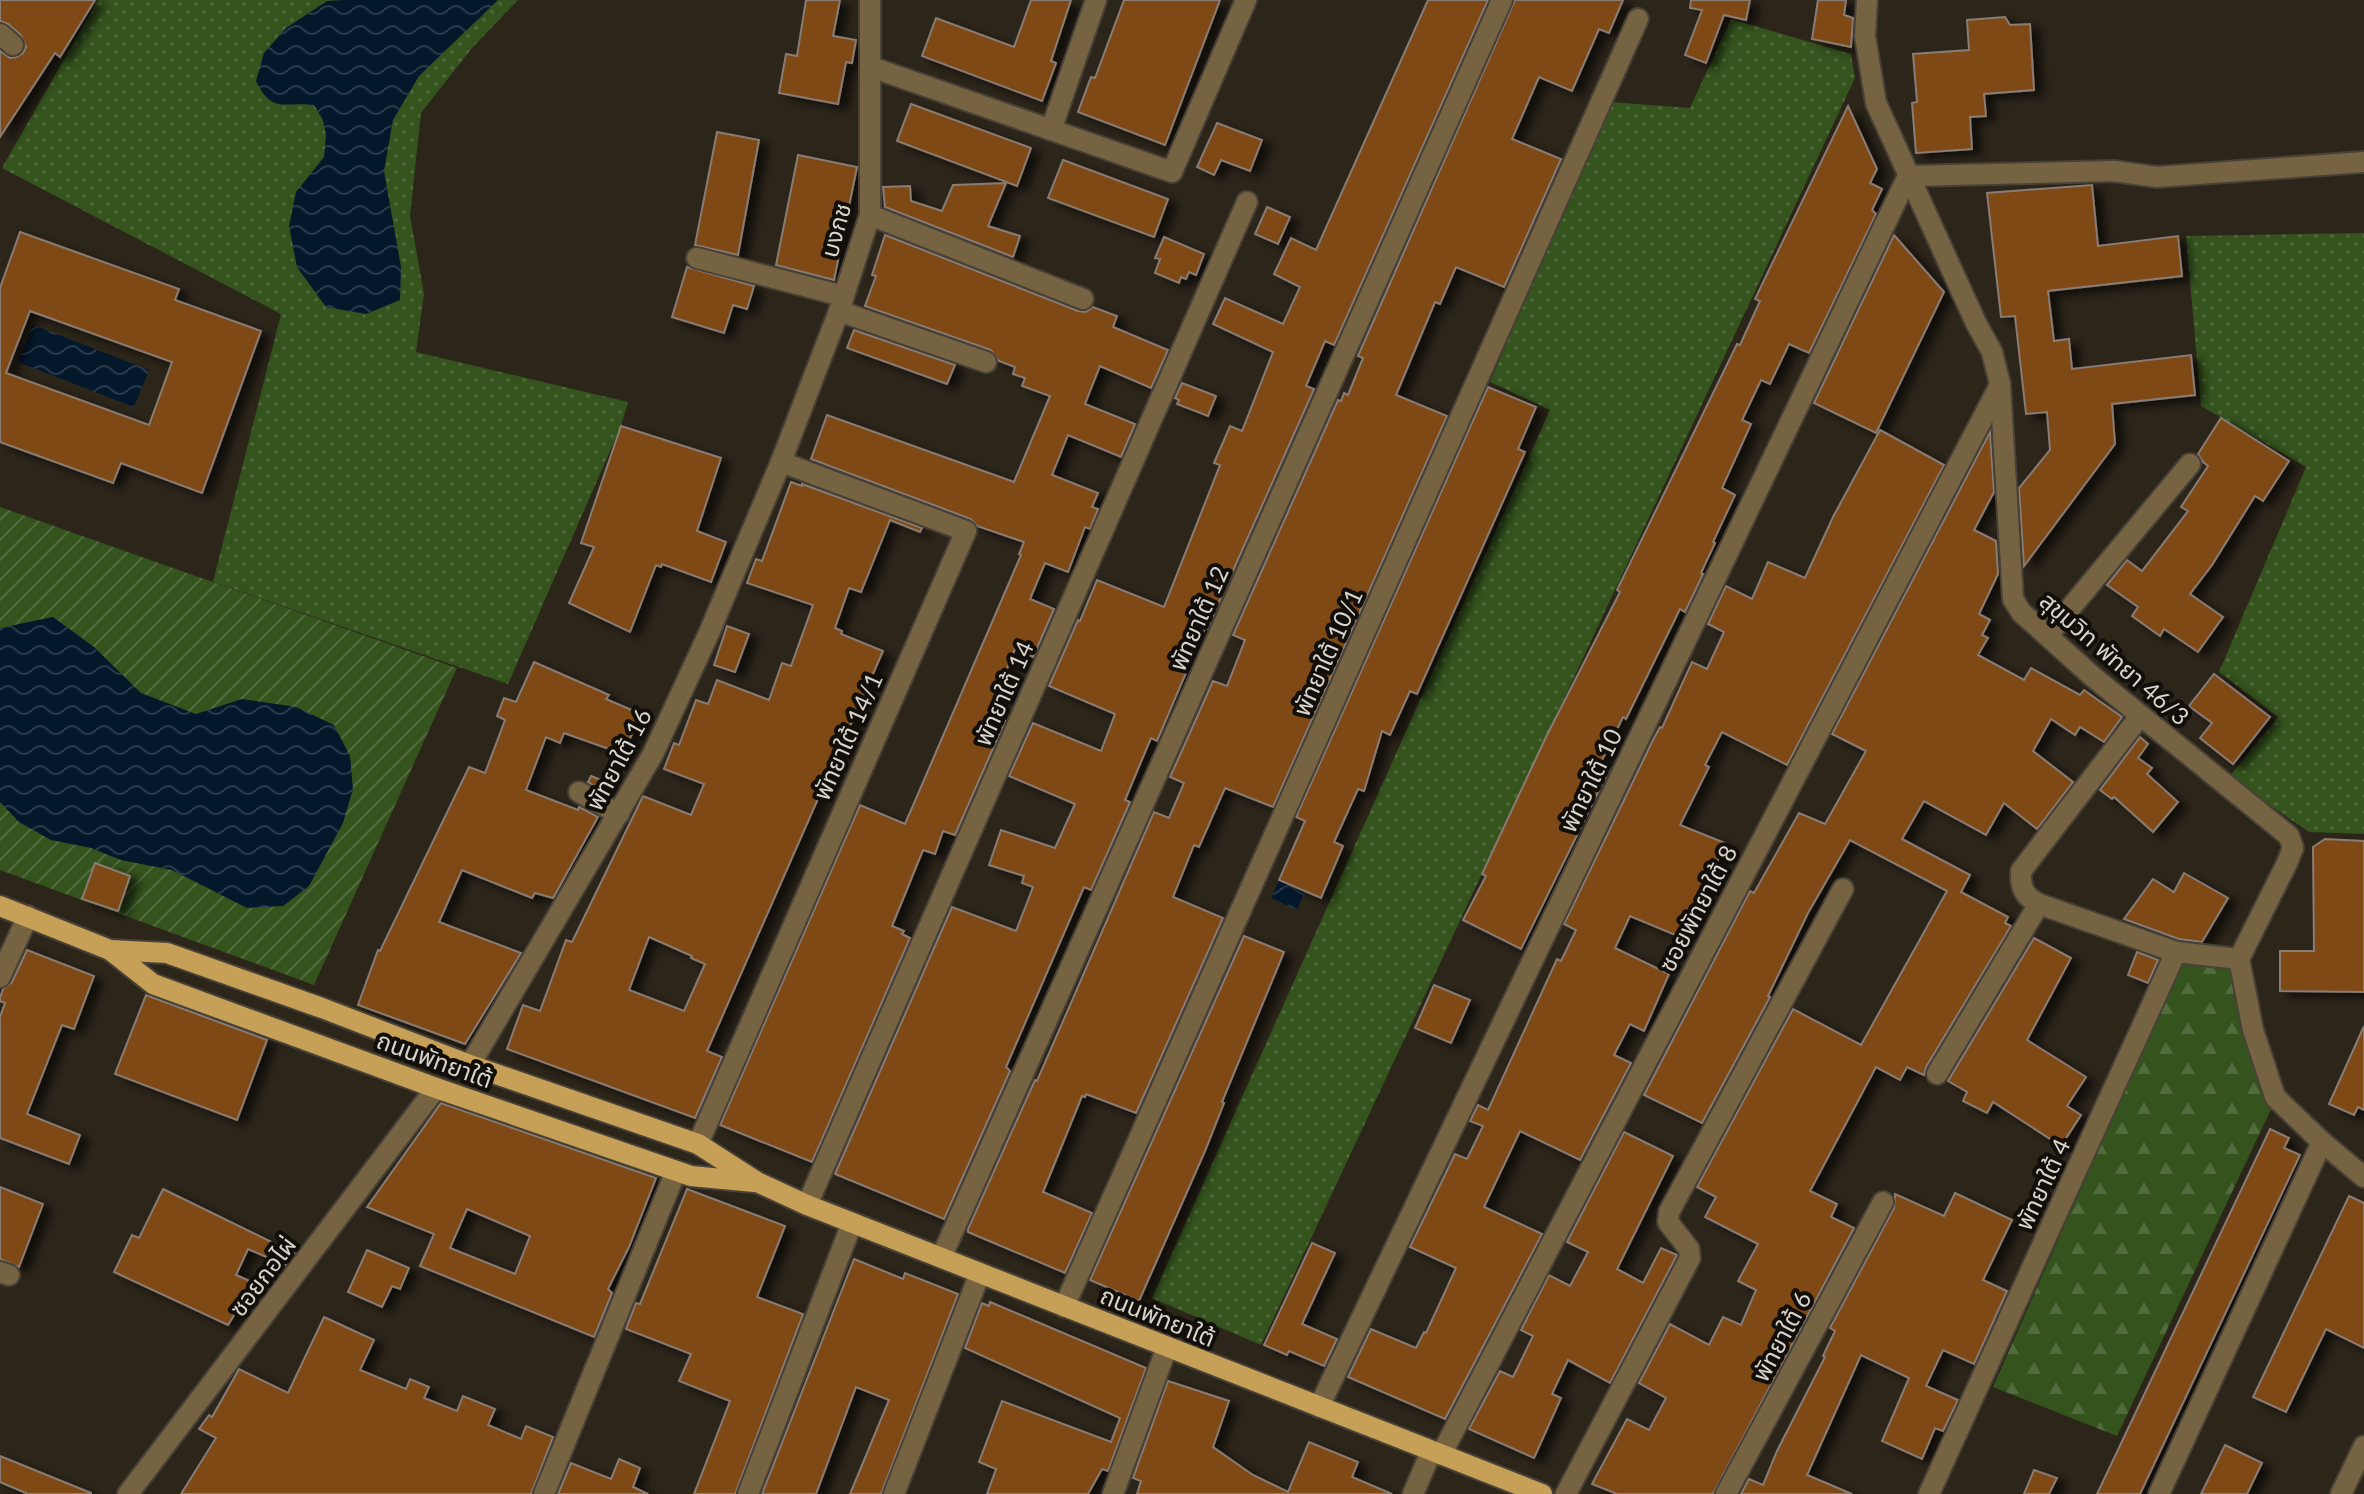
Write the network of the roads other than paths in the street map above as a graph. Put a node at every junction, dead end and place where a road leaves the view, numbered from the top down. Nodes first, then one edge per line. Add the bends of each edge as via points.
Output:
1 (870, 0) edge
2 (1096, 0) edge
3 (1246, 0) edge
4 (1502, 0) edge
5 (1867, 0) edge
6 (1638, 19) dead end
7 (871, 67) junction
8 (1051, 130) junction
9 (2364, 162) edge
10 (1908, 176) junction
11 (1247, 202) dead end
12 (870, 215) junction
13 (697, 258) dead end
14 (1083, 299) dead end
15 (841, 304) junction
16 (986, 362) dead end
17 (2000, 384) junction
18 (781, 462) junction
19 (2190, 464) dead end
20 (2048, 635) junction
21 (2140, 716) junction
22 (579, 792) dead end
23 (619, 814) junction
24 (1843, 889) dead end
25 (2039, 904) junction
26 (0, 906) edge
27 (28, 916) junction
28 (110, 950) junction
29 (2176, 952) junction
30 (2239, 959) junction
31 (0, 977) edge
32 (470, 1065) junction
33 (1937, 1074) dead end
34 (436, 1088) junction
35 (2322, 1142) junction
36 (698, 1144) junction
37 (676, 1171) junction
38 (2364, 1177) edge
39 (757, 1182) junction
40 (1883, 1202) dead end
41 (807, 1205) junction
42 (852, 1223) junction
43 (941, 1258) junction
44 (980, 1273) junction
45 (1064, 1307) junction
46 (1167, 1347) junction
47 (1319, 1407) junction
48 (2364, 1446) edge
49 (1436, 1454) junction
50 (128, 1494) edge
51 (544, 1494) edge
52 (748, 1494) edge
53 (894, 1494) edge
54 (1113, 1494) edge
55 (1413, 1494) edge
56 (1542, 1494) edge
57 (1566, 1494) edge
58 (1726, 1494) edge
59 (1929, 1494) edge
60 (2159, 1494) edge
61 (2341, 1494) edge

1 - 7 street, บงกช
2 - 8 street
3 - 8 street via 1172,172
4 - 43 street, พัทยาใต้ 12
5 - 10 street, สุขุมวิท พัทยา 46/3 via 1865,36 1876,103
6 - 45 street, พัทยาใต้ 10/1
7 - 8 street
7 - 12 street, บงกช
9 - 10 street via 2157,177 2114,171
10 - 17 street, สุขุมวิท พัทยา 46/3 via 1992,352
10 - 47 street, พัทยาใต้ 10
11 - 41 street, พัทยาใต้ 14
12 - 14 street
12 - 15 street, บงกช
13 - 15 street
15 - 16 street
15 - 18 street, บงกช
17 - 20 street, สุขุมวิท พัทยา 46/3 via 2013,599
17 - 49 street, ซอยพัทยาใต้ 8
18 - 23 street, พัทยาใต้ 16 via 709,633
18 - 36 street, พัทยาใต้ 14/1 via 966,531
19 - 20 street
20 - 21 street, สุขุมวิท พัทยา 46/3
21 - 25 street via 2021,871 2022,891
21 - 30 street, สุขุมวิท พัทยา 46/3 via 2289,836 2293,848 2287,863
22 - 23 street
23 - 32 street, พัทยาใต้ 16
24 - 57 street via 1669,1212 1668,1222 1690,1258
25 - 29 street
25 - 33 street
26 - 27 main road, ถนนพัทยาใต้
27 - 28 main road, ถนนพัทยาใต้
27 - 31 street
28 - 32 main road, ถนนพัทยาใต้ via 167,953
28 - 34 main road, ถนนพัทยาใต้ via 153,984
29 - 30 street
29 - 59 street, พัทยาใต้ 4
30 - 35 street via 2253,1030 2275,1097
32 - 36 main road, ถนนพัทยาใต้
34 - 37 main road, ถนนพัทยาใต้
34 - 50 street, ซอยกอไผ่
35 - 38 street
35 - 60 street
36 - 39 main road, ถนนพัทยาใต้
37 - 39 main road, ถนนพัทยาใต้
37 - 51 street
39 - 41 main road, ถนนพัทยาใต้
40 - 58 street, พัทยาใต้ 6
41 - 42 main road, ถนนพัทยาใต้
42 - 43 main road, ถนนพัทยาใต้
42 - 52 street
43 - 44 main road, ถนนพัทยาใต้
44 - 45 main road, ถนนพัทยาใต้
44 - 53 street
45 - 46 main road, ถนนพัทยาใต้
46 - 47 main road, ถนนพัทยาใต้
46 - 54 street
47 - 49 main road, ถนนพัทยาใต้
48 - 61 street
49 - 55 street, ซอยพัทยาใต้ 8
49 - 56 main road, ถนนพัทยาใต้

